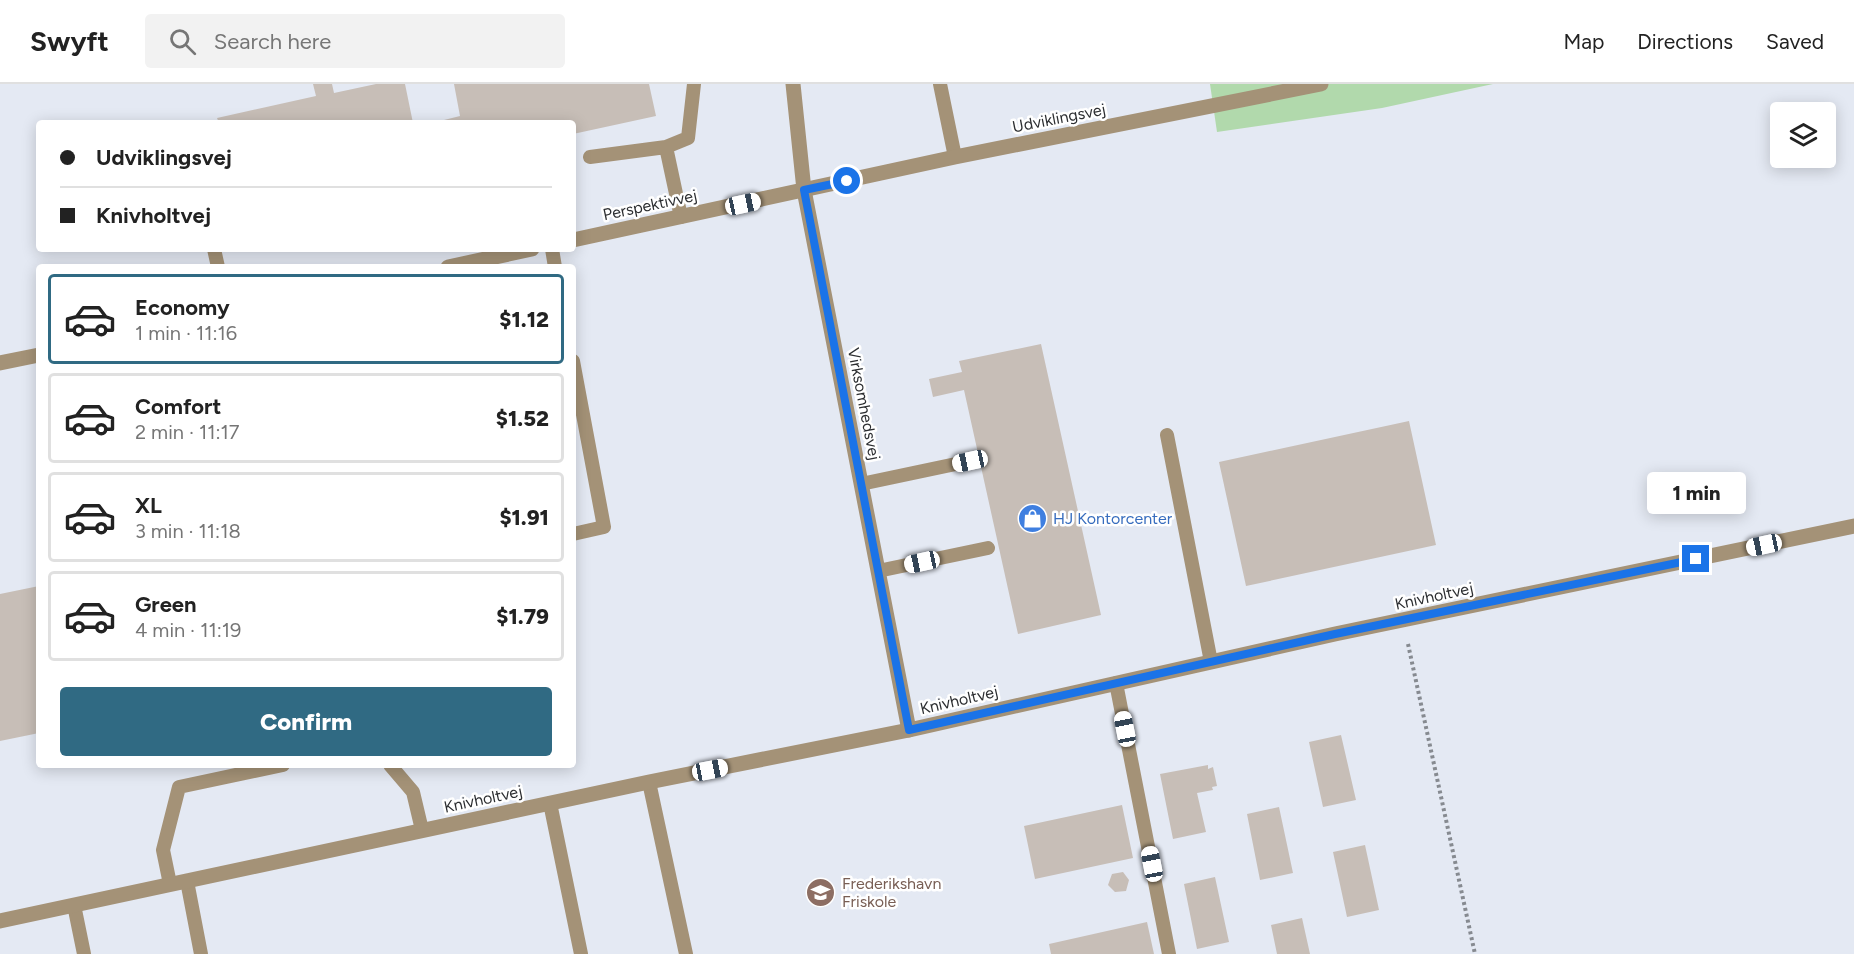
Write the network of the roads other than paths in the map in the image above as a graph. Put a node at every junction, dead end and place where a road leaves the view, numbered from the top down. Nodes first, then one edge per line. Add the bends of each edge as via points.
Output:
1 (694, 84) edge
2 (794, 84) edge
3 (940, 84) edge
4 (1321, 84) edge
5 (666, 147) junction
6 (590, 157) dead end
7 (955, 157) junction
8 (804, 190) junction
9 (681, 217) junction
10 (576, 239) edge
11 (518, 252) edge
12 (462, 264) edge
13 (36, 356) edge
14 (0, 363) edge
15 (576, 377) edge
16 (1167, 435) dead end
17 (970, 461) dead end
18 (861, 484) junction
19 (1854, 526) edge
20 (576, 533) edge
21 (988, 548) dead end
22 (878, 571) junction
23 (1211, 662) junction
24 (1116, 683) junction
25 (909, 730) junction
26 (269, 768) edge
27 (393, 768) edge
28 (649, 782) junction
29 (550, 803) junction
30 (423, 830) junction
31 (187, 881) junction
32 (170, 884) junction
33 (74, 905) junction
34 (0, 921) edge
35 (84, 954) edge
36 (201, 954) edge
37 (581, 954) edge
38 (686, 954) edge
39 (1170, 954) edge

1 - 5 lane via 688,138
2 - 8 street, Virksomhedsvej
3 - 7 lane
4 - 7 street, Udviklingsvej
5 - 6 lane
5 - 9 lane
7 - 8 street, Udviklingsvej
8 - 9 street, Perspektivvej
8 - 18 street, Virksomhedsvej
9 - 10 street, Perspektivvej
11 - 12 street
13 - 14 street
15 - 20 lane via 604,527
16 - 23 lane
17 - 18 lane
18 - 22 street, Virksomhedsvej
19 - 23 street, Knivholtvej
21 - 22 lane
22 - 25 street, Virksomhedsvej
23 - 24 street, Knivholtvej
24 - 25 street, Knivholtvej
24 - 39 lane
25 - 28 street, Knivholtvej
26 - 32 lane via 179,787 163,850
27 - 30 lane via 413,792
28 - 29 street, Knivholtvej
28 - 38 lane
29 - 30 street, Knivholtvej
29 - 37 lane
30 - 31 street, Knivholtvej
31 - 32 street, Knivholtvej
31 - 36 lane
32 - 33 street, Knivholtvej
33 - 34 street, Knivholtvej
33 - 35 lane

